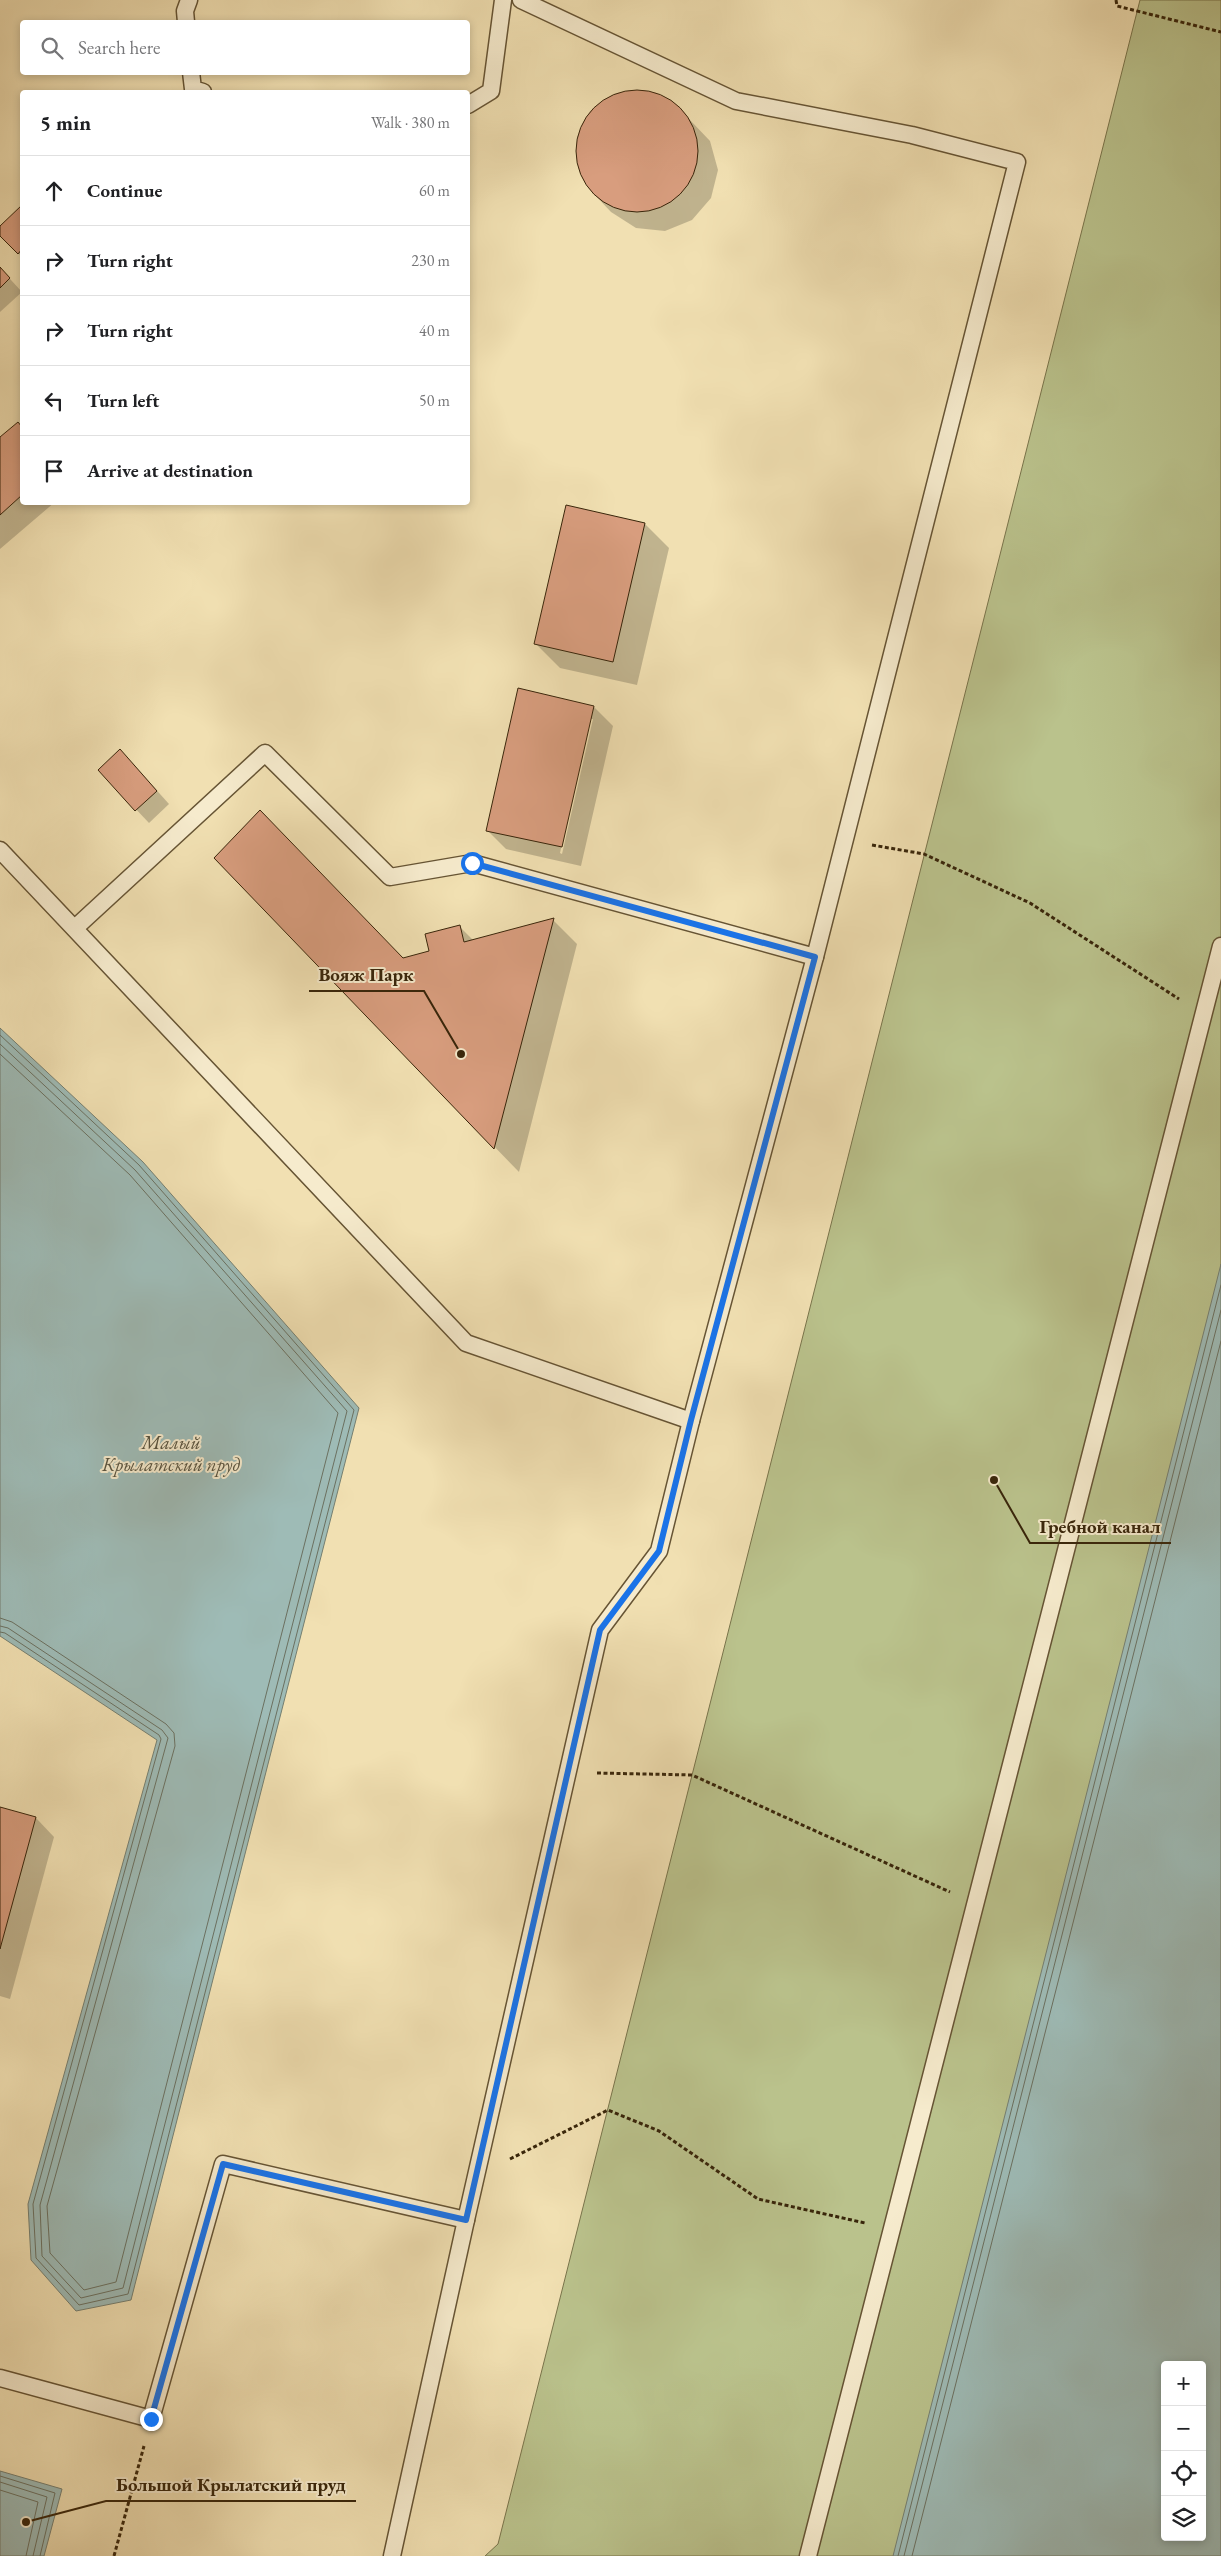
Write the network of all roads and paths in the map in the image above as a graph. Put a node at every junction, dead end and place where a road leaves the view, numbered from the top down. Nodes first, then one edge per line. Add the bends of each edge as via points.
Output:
1 (189, 0) edge
2 (504, 0) edge
3 (521, 0) edge
4 (1116, 0) edge
5 (186, 20) edge
6 (1221, 32) edge
7 (191, 75) edge
8 (196, 90) edge
9 (470, 104) edge
10 (845, 840) junction
11 (0, 850) edge
12 (75, 928) junction
13 (1221, 946) edge
14 (815, 957) junction
15 (1204, 1015) junction
16 (691, 1420) junction
17 (568, 1773) junction
18 (976, 1904) junction
19 (476, 2177) junction
20 (466, 2220) junction
21 (892, 2229) junction
22 (0, 2378) edge
23 (151, 2419) junction
24 (114, 2556) edge
25 (392, 2556) edge
26 (808, 2556) edge

1 - 5 lane
2 - 9 lane via 491,91
3 - 10 lane via 736,101 912,135 1017,162
4 - 6 path via 1117,6
7 - 8 lane via 193,89
10 - 14 lane
10 - 15 path via 924,854 1030,903
11 - 12 lane
12 - 14 lane via 265,753 390,877 472,863
12 - 16 lane via 466,1343
13 - 15 lane
14 - 16 lane
15 - 18 lane
16 - 17 lane via 659,1551 600,1630
17 - 18 path via 692,1775
17 - 19 lane
18 - 21 lane
19 - 20 lane
19 - 21 path via 608,2110 658,2131 758,2199
20 - 23 lane via 223,2164
20 - 25 lane
21 - 26 lane
22 - 23 lane
23 - 24 path

